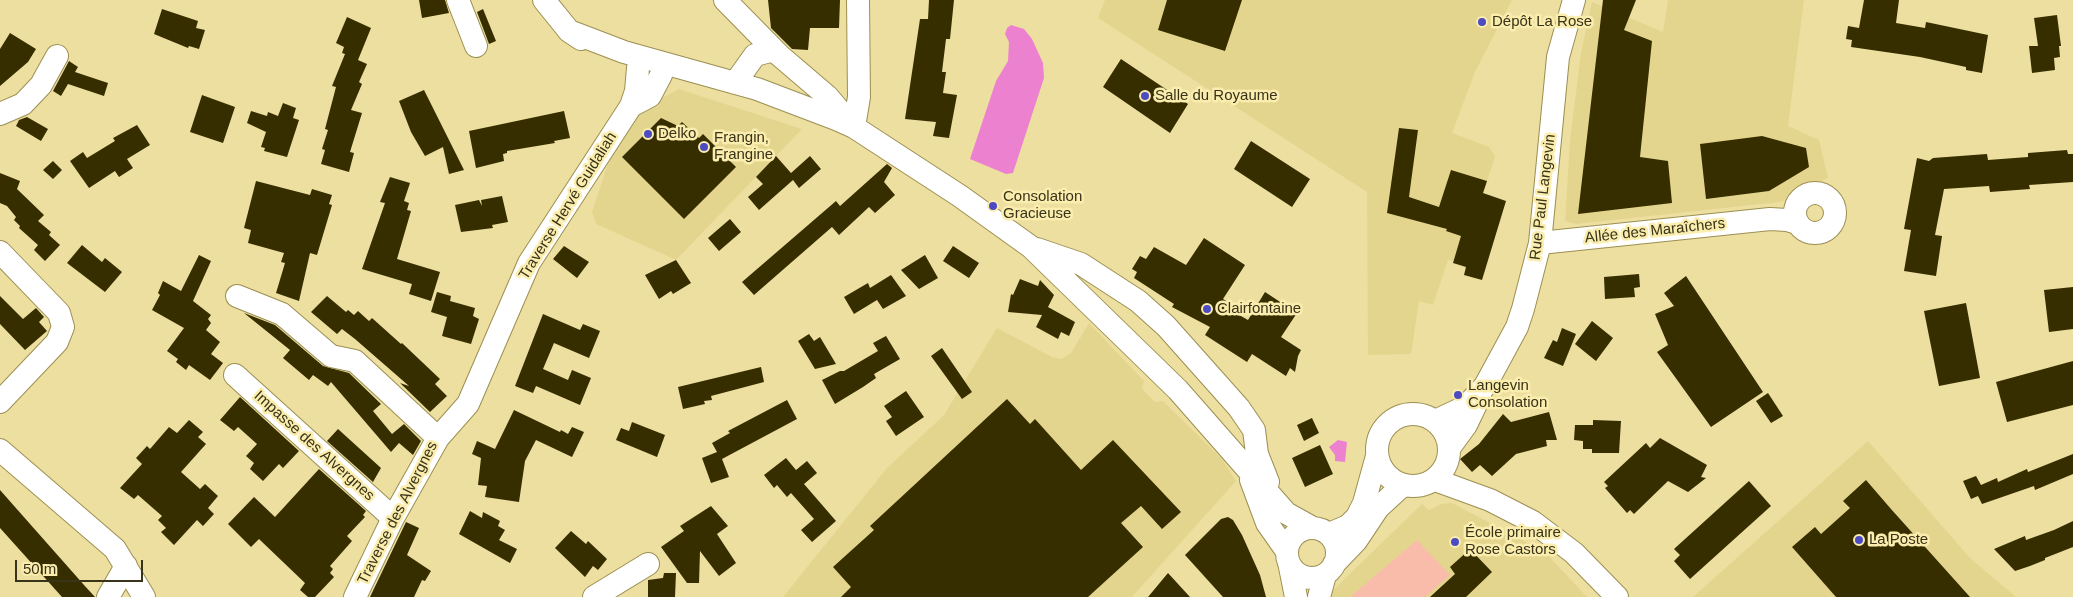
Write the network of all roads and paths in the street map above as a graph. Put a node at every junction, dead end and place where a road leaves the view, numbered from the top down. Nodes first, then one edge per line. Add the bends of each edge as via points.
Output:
1 (458, 0) edge
2 (544, 0) edge
3 (725, 0) edge
4 (858, 0) edge
5 (1574, 0) edge
6 (742, 15) junction
7 (569, 31) junction
8 (476, 46) dead end
9 (776, 52) junction
10 (56, 56) dead end
11 (638, 68) junction
12 (743, 71) junction
13 (661, 75) junction
14 (755, 94) junction
15 (631, 106) junction
16 (0, 114) edge
17 (854, 127) junction
18 (1797, 214) dead end
19 (1540, 243) junction
20 (1032, 247) junction
21 (0, 252) edge
22 (237, 296) dead end
23 (235, 374) dead end
24 (1485, 386) junction
25 (0, 402) edge
26 (1435, 421) junction
27 (438, 438) junction
28 (0, 450) edge
29 (1449, 453) junction
30 (1377, 456) junction
31 (1246, 466) junction
32 (1434, 480) junction
33 (1403, 485) junction
34 (1490, 500) junction
35 (1276, 501) junction
36 (392, 518) junction
37 (1321, 531) junction
38 (1288, 558) junction
39 (648, 564) dead end
40 (126, 566) junction
41 (1330, 569) junction
42 (108, 597) edge
43 (144, 597) edge
44 (355, 597) edge
45 (594, 597) edge
46 (1296, 597) edge
47 (1319, 597) edge
48 (1617, 597) edge

1 - 8 street
2 - 7 street
3 - 6 street
4 - 17 street via 859,97
5 - 19 street, Rue Paul Langevin via 1558,57
6 - 9 street
6 - 12 street via 748,38
7 - 11 street via 607,55
7 - 12 street via 624,52
9 - 12 street via 755,55
9 - 14 street via 780,63 772,80
9 - 17 street via 827,96
10 - 16 street via 41,85 23,104
11 - 13 street
11 - 15 street, Traverse Hervé Guidaliah
12 - 14 street
13 - 14 street
13 - 15 street, Traverse Hervé Guidaliah via 650,96
14 - 17 street via 837,126
15 - 27 street, Traverse Hervé Guidaliah via 529,263 468,404
17 - 20 street
18 - 19 street, Allée des Maraîchers via 1787,220 1770,219
19 - 24 street, Rue Paul Langevin via 1517,327
20 - 31 street via 1178,390
20 - 35 street via 1081,264 1138,301 1166,326 1239,408 1254,430 1257,454
21 - 25 street via 59,314 63,327 57,342
22 - 27 street, Traverse des Alvergnes via 282,314 331,356 355,362
23 - 36 street, Impasse des Alvergnes
24 - 26 street, Rue Paul Langevin via 1465,407
24 - 29 street, Rue Paul Langevin
26 - 29 street via 1443,428
26 - 30 street via 1408,414 1390,422 1377,444
27 - 36 street, Traverse des Alvergnes
28 - 40 street via 115,549
29 - 32 street via 1444,471
29 - 34 street
30 - 33 street via 1383,471
30 - 37 street via 1364,503 1357,516 1348,526
31 - 35 street
31 - 38 street via 1267,523
32 - 33 street via 1425,485
32 - 34 street
33 - 41 street via 1378,508
34 - 48 street via 1533,522 1562,543
35 - 37 street via 1286,512
36 - 44 street, Traverse des Alvergnes
37 - 38 street via 1301,530 1291,538
37 - 41 street via 1335,543 1337,554
38 - 41 street via 1300,575 1312,578
38 - 46 street
39 - 45 street
40 - 42 street
40 - 43 street
41 - 47 street

